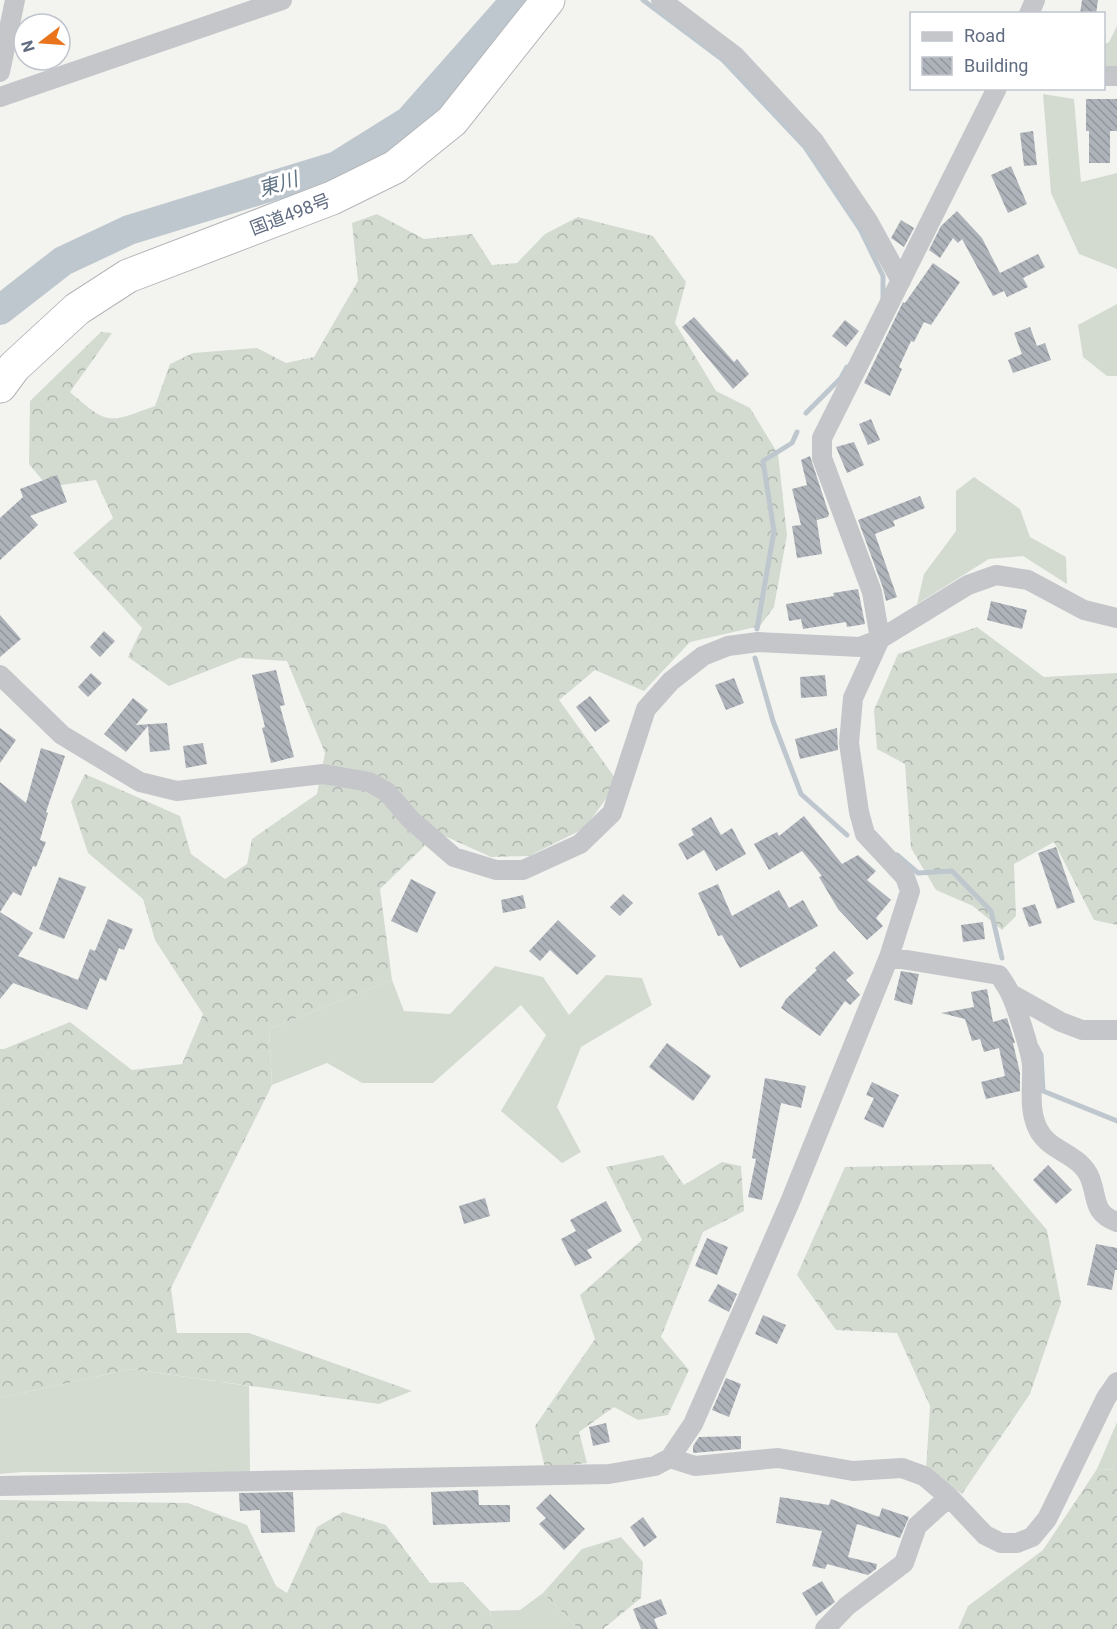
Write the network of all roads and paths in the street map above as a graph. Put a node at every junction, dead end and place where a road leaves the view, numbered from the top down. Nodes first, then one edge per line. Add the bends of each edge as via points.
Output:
1 (15, 0) edge
2 (282, 0) edge
3 (548, 0) edge
4 (661, 0) edge
5 (0, 72) edge
6 (996, 90) edge
7 (0, 97) edge
8 (901, 281) junction
9 (0, 386) edge
10 (1117, 618) edge
11 (880, 639) junction
12 (0, 675) edge
13 (889, 957) junction
14 (1011, 994) junction
15 (1117, 1030) edge
16 (1117, 1222) edge
17 (1117, 1382) edge
18 (670, 1458) junction
19 (0, 1485) edge
20 (949, 1497) junction
21 (825, 1629) edge

1 - 5 street
2 - 7 street
3 - 9 highway, 国道498号 via 452,121 395,167 332,198 128,276 77,309 14,367
4 - 8 street via 735,56 814,141 868,221
6 - 8 street
8 - 11 street via 822,438 822,458 872,592
10 - 11 street via 1084,610 1028,580 996,575 968,585
11 - 12 street via 860,647 758,642 728,646 704,656 671,681 646,709 612,813 580,844 524,870 496,870 454,857 411,820 387,792 369,782 323,774 177,791 140,782 62,735
11 - 13 street via 853,698 849,743 865,834 905,877 910,891
13 - 14 street via 999,975
13 - 18 street via 781,1223 693,1424
14 - 15 street via 1082,1030
14 - 16 street via 1032,1063 1031,1103 1037,1128 1048,1143 1079,1161 1090,1178 1102,1214
17 - 20 street via 1047,1519 1032,1537 1017,1543 1001,1543 986,1535
18 - 19 street via 655,1466 609,1474
18 - 20 street via 695,1466 778,1458 853,1471 902,1468 924,1476
20 - 21 street via 917,1526 904,1563 847,1605

